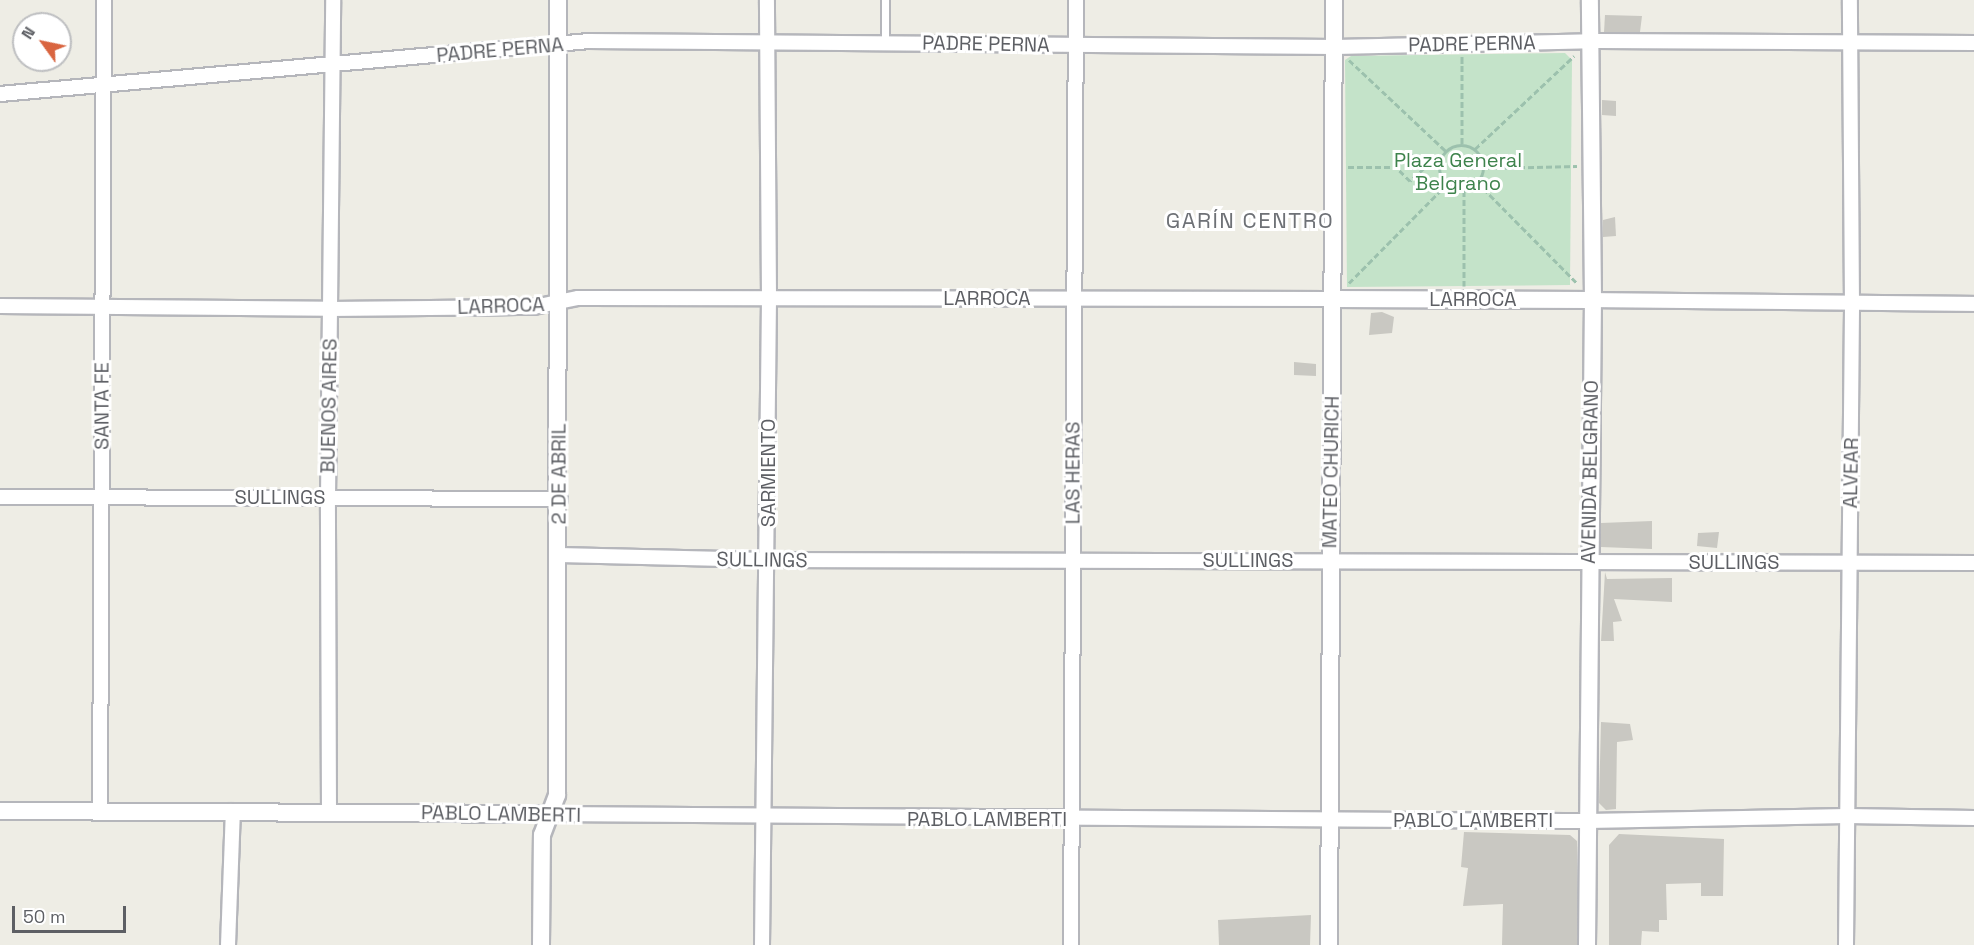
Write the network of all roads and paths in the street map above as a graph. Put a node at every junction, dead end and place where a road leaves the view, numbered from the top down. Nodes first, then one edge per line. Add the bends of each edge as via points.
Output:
1 (104, 0) edge
2 (333, 0) edge
3 (558, 0) edge
4 (767, 0) edge
5 (885, 0) edge
6 (1076, 0) edge
7 (1334, 0) edge
8 (1590, 0) edge
9 (1850, 0) edge
10 (1591, 41) junction
11 (767, 42) junction
12 (885, 42) junction
13 (1974, 43) edge
14 (1462, 44) junction
15 (1850, 44) junction
16 (557, 46) junction
17 (1076, 46) junction
18 (1335, 47) junction
19 (334, 64) junction
20 (103, 84) junction
21 (0, 94) edge
22 (1462, 144) junction
23 (1475, 149) junction
24 (1446, 151) junction
25 (1439, 166) junction
26 (1592, 166) junction
27 (1396, 167) junction
28 (1335, 168) junction
29 (1424, 168) junction
30 (1483, 168) junction
31 (1477, 182) junction
32 (1447, 184) junction
33 (1464, 189) junction
34 (769, 297) junction
35 (1074, 298) junction
36 (1334, 299) junction
37 (1464, 299) junction
38 (1593, 300) junction
39 (558, 303) junction
40 (1852, 304) junction
41 (1974, 304) edge
42 (0, 306) edge
43 (102, 307) junction
44 (330, 309) junction
45 (0, 497) edge
46 (102, 497) junction
47 (328, 498) junction
48 (560, 499) junction
49 (558, 555) junction
50 (1329, 559) junction
51 (767, 560) junction
52 (1072, 561) junction
53 (1850, 561) junction
54 (1589, 562) junction
55 (1974, 563) edge
56 (0, 811) edge
57 (100, 811) junction
58 (233, 811) junction
59 (327, 812) junction
60 (550, 814) junction
61 (1847, 816) junction
62 (763, 818) junction
63 (1974, 818) edge
64 (1073, 819) junction
65 (1330, 819) junction
66 (1588, 821) junction
67 (228, 945) edge
68 (541, 945) edge
69 (762, 945) edge
70 (1071, 945) edge
71 (1329, 945) edge
72 (1587, 945) edge
73 (1846, 945) edge

1 - 20 street, SANTA FE
2 - 19 street, BUENOS AIRES
3 - 16 street, 2 DE ABRIL
4 - 11 street, SARMIENTO
5 - 12 lane
6 - 17 street, LAS HERAS
7 - 18 street, MATEO CHURICH
8 - 10 street, AVENIDA BELGRANO
9 - 15 street, ALVEAR
10 - 14 street, PADRE PERNA
10 - 15 street, PADRE PERNA
10 - 23 path
10 - 26 street, AVENIDA BELGRANO
11 - 12 street, PADRE PERNA
11 - 16 street, PADRE PERNA via 590,41
11 - 34 street, SARMIENTO
12 - 17 street, PADRE PERNA
13 - 15 street, PADRE PERNA
14 - 18 street, PADRE PERNA
14 - 22 path
15 - 40 street, ALVEAR
16 - 19 street, PADRE PERNA
16 - 39 street, 2 DE ABRIL
17 - 18 street, PADRE PERNA
17 - 35 street, LAS HERAS
18 - 24 path
18 - 28 street, MATEO CHURICH
19 - 20 street, PADRE PERNA
19 - 44 street, BUENOS AIRES
20 - 21 street, PADRE PERNA
20 - 43 street, SANTA FE
22 - 23 path
22 - 24 path
23 - 30 path
24 - 25 path
25 - 29 path
25 - 32 path
26 - 30 path
26 - 38 street, AVENIDA BELGRANO
27 - 28 path
27 - 29 path via 1410,181
27 - 29 path via 1410,153
28 - 36 street, MATEO CHURICH
30 - 31 path
31 - 33 path
31 - 38 path
32 - 33 path
32 - 36 path
33 - 37 path
34 - 35 street, LARROCA
34 - 39 street, LARROCA via 578,298
34 - 51 street, SARMIENTO
35 - 36 street, LARROCA
35 - 52 street, LAS HERAS
36 - 37 street, LARROCA
36 - 50 street, MATEO CHURICH
37 - 38 street, LARROCA
38 - 40 street, LARROCA
38 - 54 street, AVENIDA BELGRANO
39 - 44 street, LARROCA via 534,307
39 - 48 street, 2 DE ABRIL
40 - 41 street, LARROCA
40 - 53 street, ALVEAR
42 - 43 street, LARROCA
43 - 44 street, LARROCA
43 - 46 street, SANTA FE
44 - 47 street, BUENOS AIRES
45 - 46 street, SULLINGS
46 - 47 street, SULLINGS
46 - 57 street, SANTA FE
47 - 48 street, SULLINGS
47 - 59 street, BUENOS AIRES
48 - 49 street, 2 DE ABRIL
49 - 51 street, SULLINGS
49 - 60 street, 2 DE ABRIL via 557,795
50 - 52 street, SULLINGS
50 - 54 street, SULLINGS
50 - 65 street, MATEO CHURICH
51 - 52 street, SULLINGS
51 - 62 street, SARMIENTO
52 - 64 street, LAS HERAS
53 - 54 street, SULLINGS
53 - 55 street, SULLINGS
53 - 61 street, ALVEAR
54 - 66 street, AVENIDA BELGRANO
56 - 57 street, PABLO LAMBERTI
57 - 58 street, PABLO LAMBERTI
58 - 59 street, PABLO LAMBERTI
58 - 67 street
59 - 60 street, PABLO LAMBERTI
60 - 62 street, PABLO LAMBERTI
60 - 68 street, 2 DE ABRIL via 542,835
61 - 63 street, PABLO LAMBERTI
61 - 66 street, PABLO LAMBERTI
61 - 73 street, ALVEAR
62 - 64 street, PABLO LAMBERTI
62 - 69 street, SARMIENTO
64 - 65 street, PABLO LAMBERTI
64 - 70 street, LAS HERAS
65 - 66 street, PABLO LAMBERTI
65 - 71 street, MATEO CHURICH
66 - 72 street, AVENIDA BELGRANO

